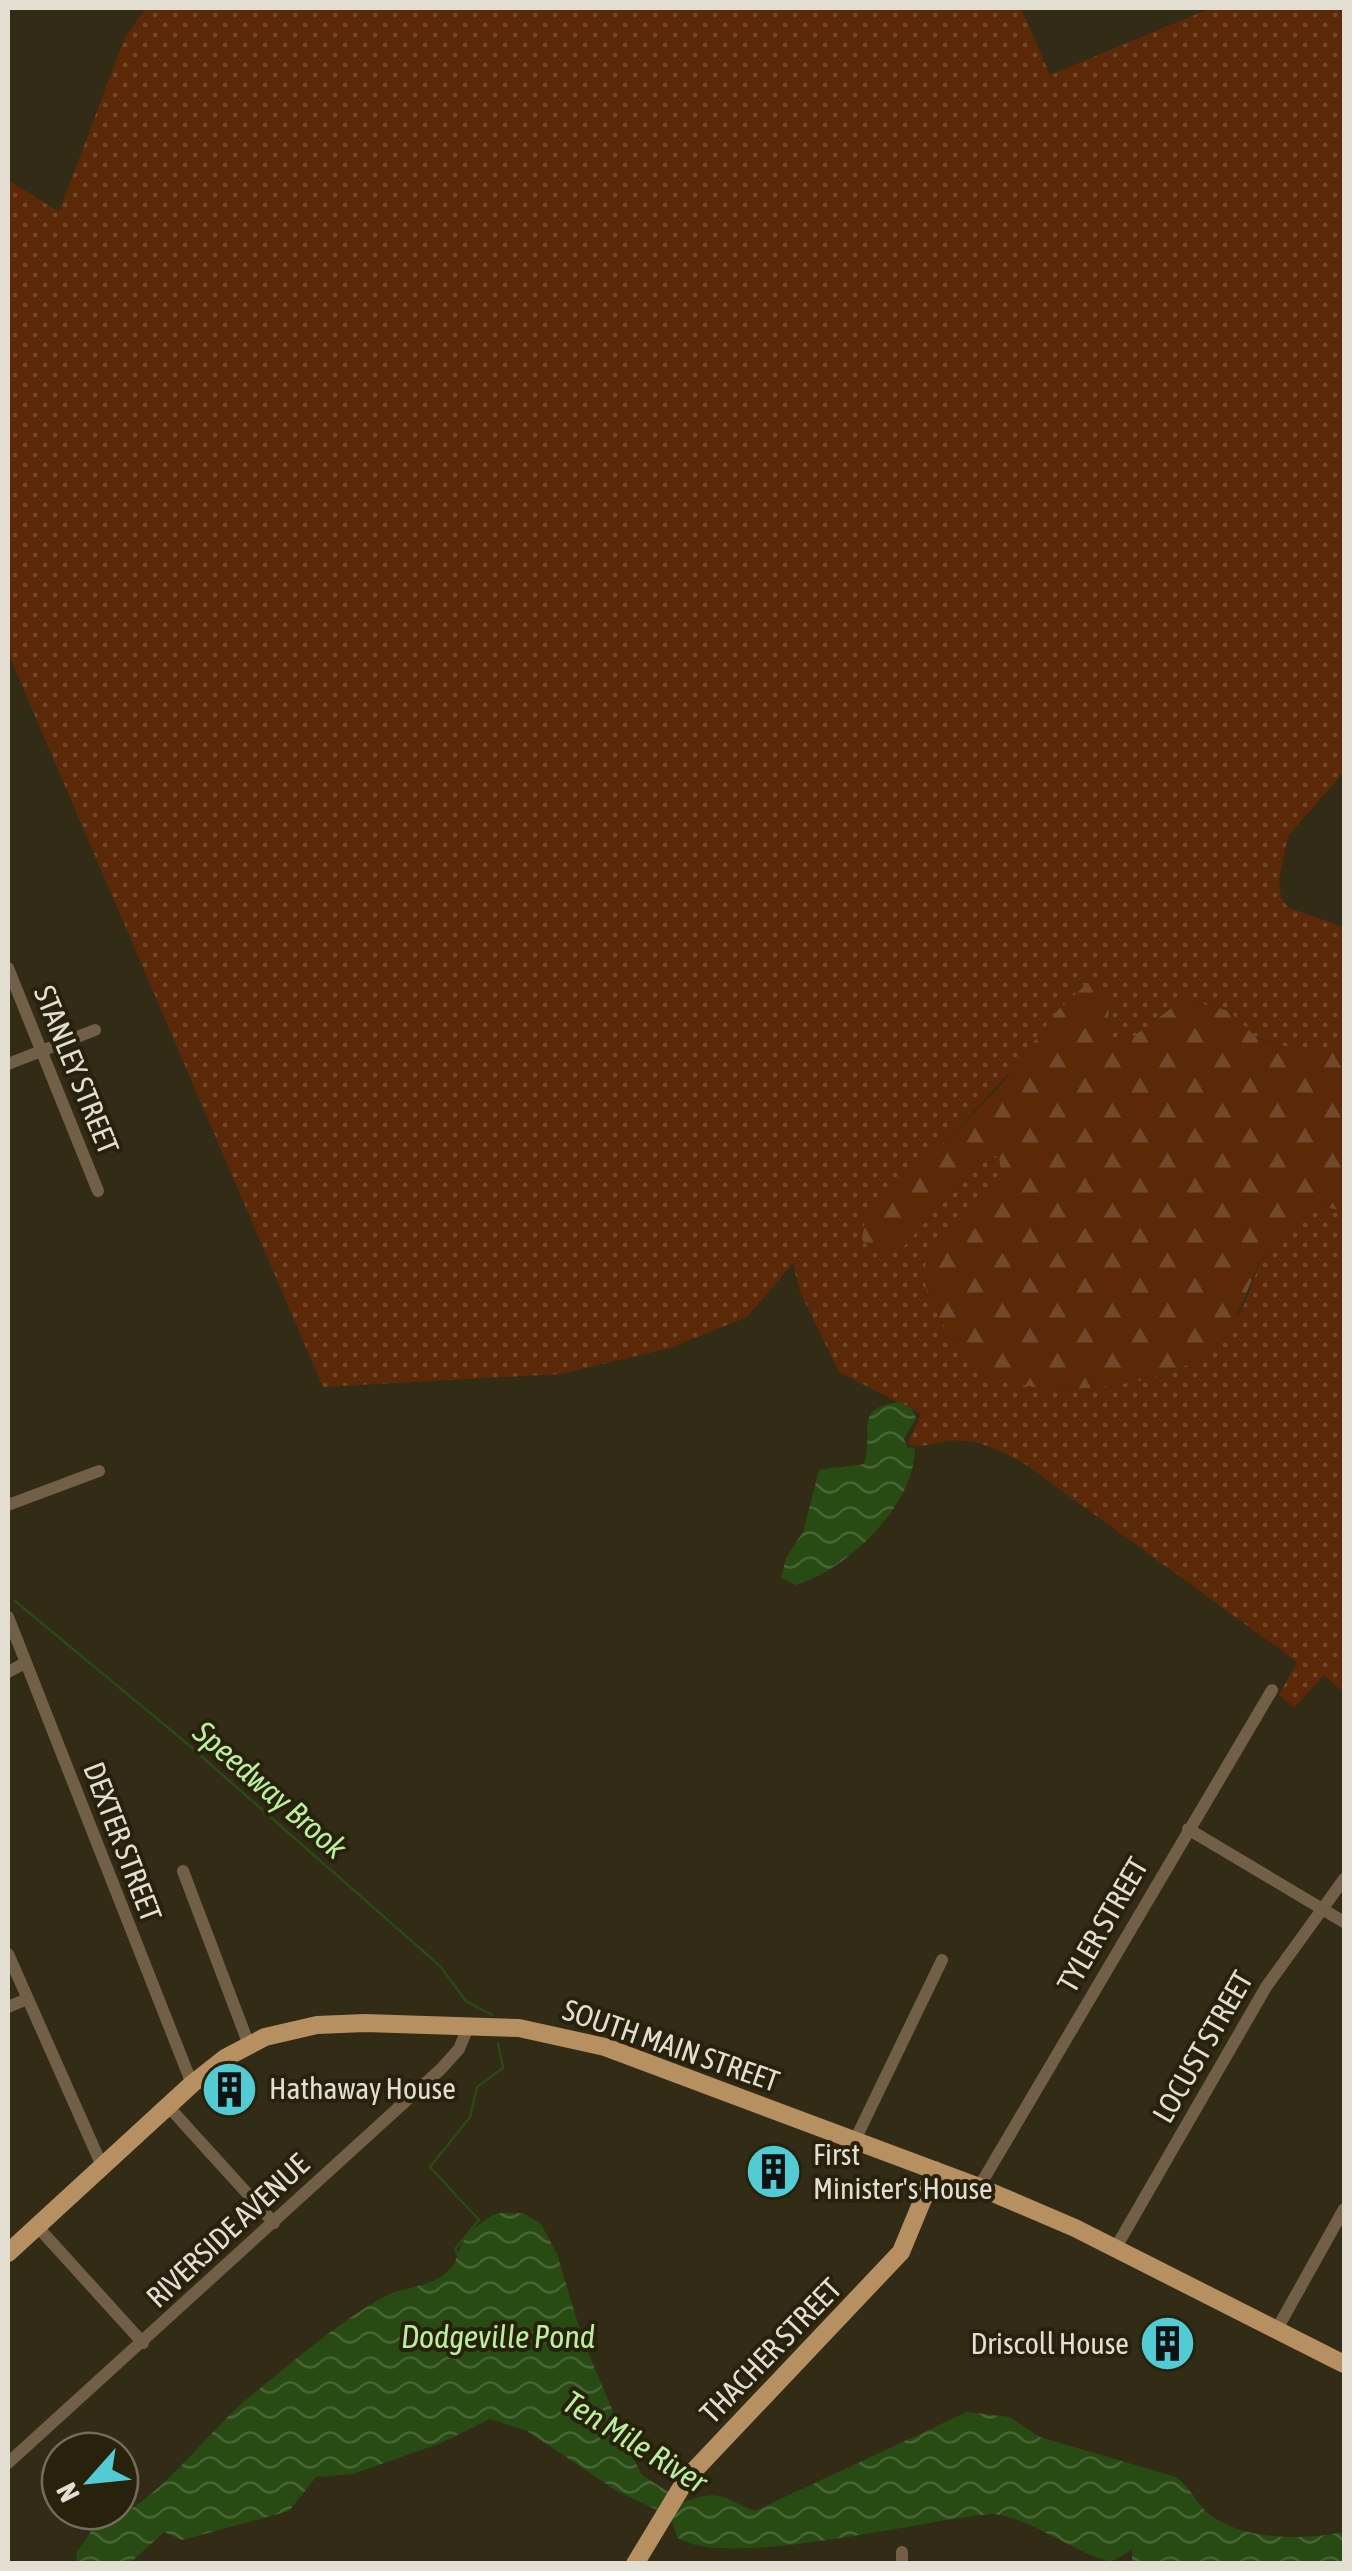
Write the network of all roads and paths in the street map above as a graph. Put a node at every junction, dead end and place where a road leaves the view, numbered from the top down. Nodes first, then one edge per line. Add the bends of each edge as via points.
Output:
1 (8, 968) edge
2 (94, 1030) dead end
3 (41, 1049) junction
4 (8, 1064) edge
5 (98, 1191) dead end
6 (99, 1471) dead end
7 (8, 1505) edge
8 (8, 1617) edge
9 (25, 1663) junction
10 (8, 1672) edge
11 (1272, 1690) dead end
12 (1188, 1829) junction
13 (183, 1871) dead end
14 (1344, 1879) edge
15 (1322, 1908) junction
16 (1344, 1922) edge
17 (8, 1954) edge
18 (942, 1960) dead end
19 (27, 1999) junction
20 (8, 2007) edge
21 (469, 2025) junction
22 (249, 2045) junction
23 (192, 2084) junction
24 (167, 2106) junction
25 (855, 2140) junction
26 (102, 2166) junction
27 (936, 2170) junction
28 (979, 2187) junction
29 (1344, 2208) edge
30 (274, 2223) junction
31 (36, 2225) junction
32 (1116, 2248) junction
33 (8, 2252) edge
34 (1276, 2329) junction
35 (143, 2343) junction
36 (1344, 2364) edge
37 (8, 2463) edge
38 (636, 2564) edge

1 - 3 street, STANLEY STREET
2 - 3 street
3 - 4 street
3 - 5 street, STANLEY STREET
6 - 7 street
8 - 9 street, DEXTER STREET
9 - 10 street
9 - 23 street, DEXTER STREET
11 - 12 street, TYLER STREET
12 - 15 street
12 - 28 street, TYLER STREET
13 - 22 street
14 - 15 street, LOCUST STREET
15 - 16 street
15 - 32 street, LOCUST STREET via 1266,1986
17 - 19 street
18 - 25 street
19 - 20 street
19 - 26 street
21 - 22 main road, SOUTH MAIN STREET via 317,2025
21 - 25 main road, SOUTH MAIN STREET via 531,2029 605,2046
21 - 30 street, RIVERSIDE AVENUE via 441,2069
22 - 23 main road, SOUTH MAIN STREET
23 - 24 main road, SOUTH MAIN STREET
24 - 26 main road, SOUTH MAIN STREET
24 - 30 street
25 - 27 main road, SOUTH MAIN STREET
26 - 31 main road, SOUTH MAIN STREET
27 - 28 main road, SOUTH MAIN STREET
27 - 38 main road, THACHER STREET via 912,2235 893,2262 676,2492
28 - 32 main road, SOUTH MAIN STREET
29 - 34 street
30 - 35 street, RIVERSIDE AVENUE
31 - 33 main road, SOUTH MAIN STREET
31 - 35 street
32 - 34 main road, SOUTH MAIN STREET
34 - 36 main road, SOUTH MAIN STREET
35 - 37 street, RIVERSIDE AVENUE

